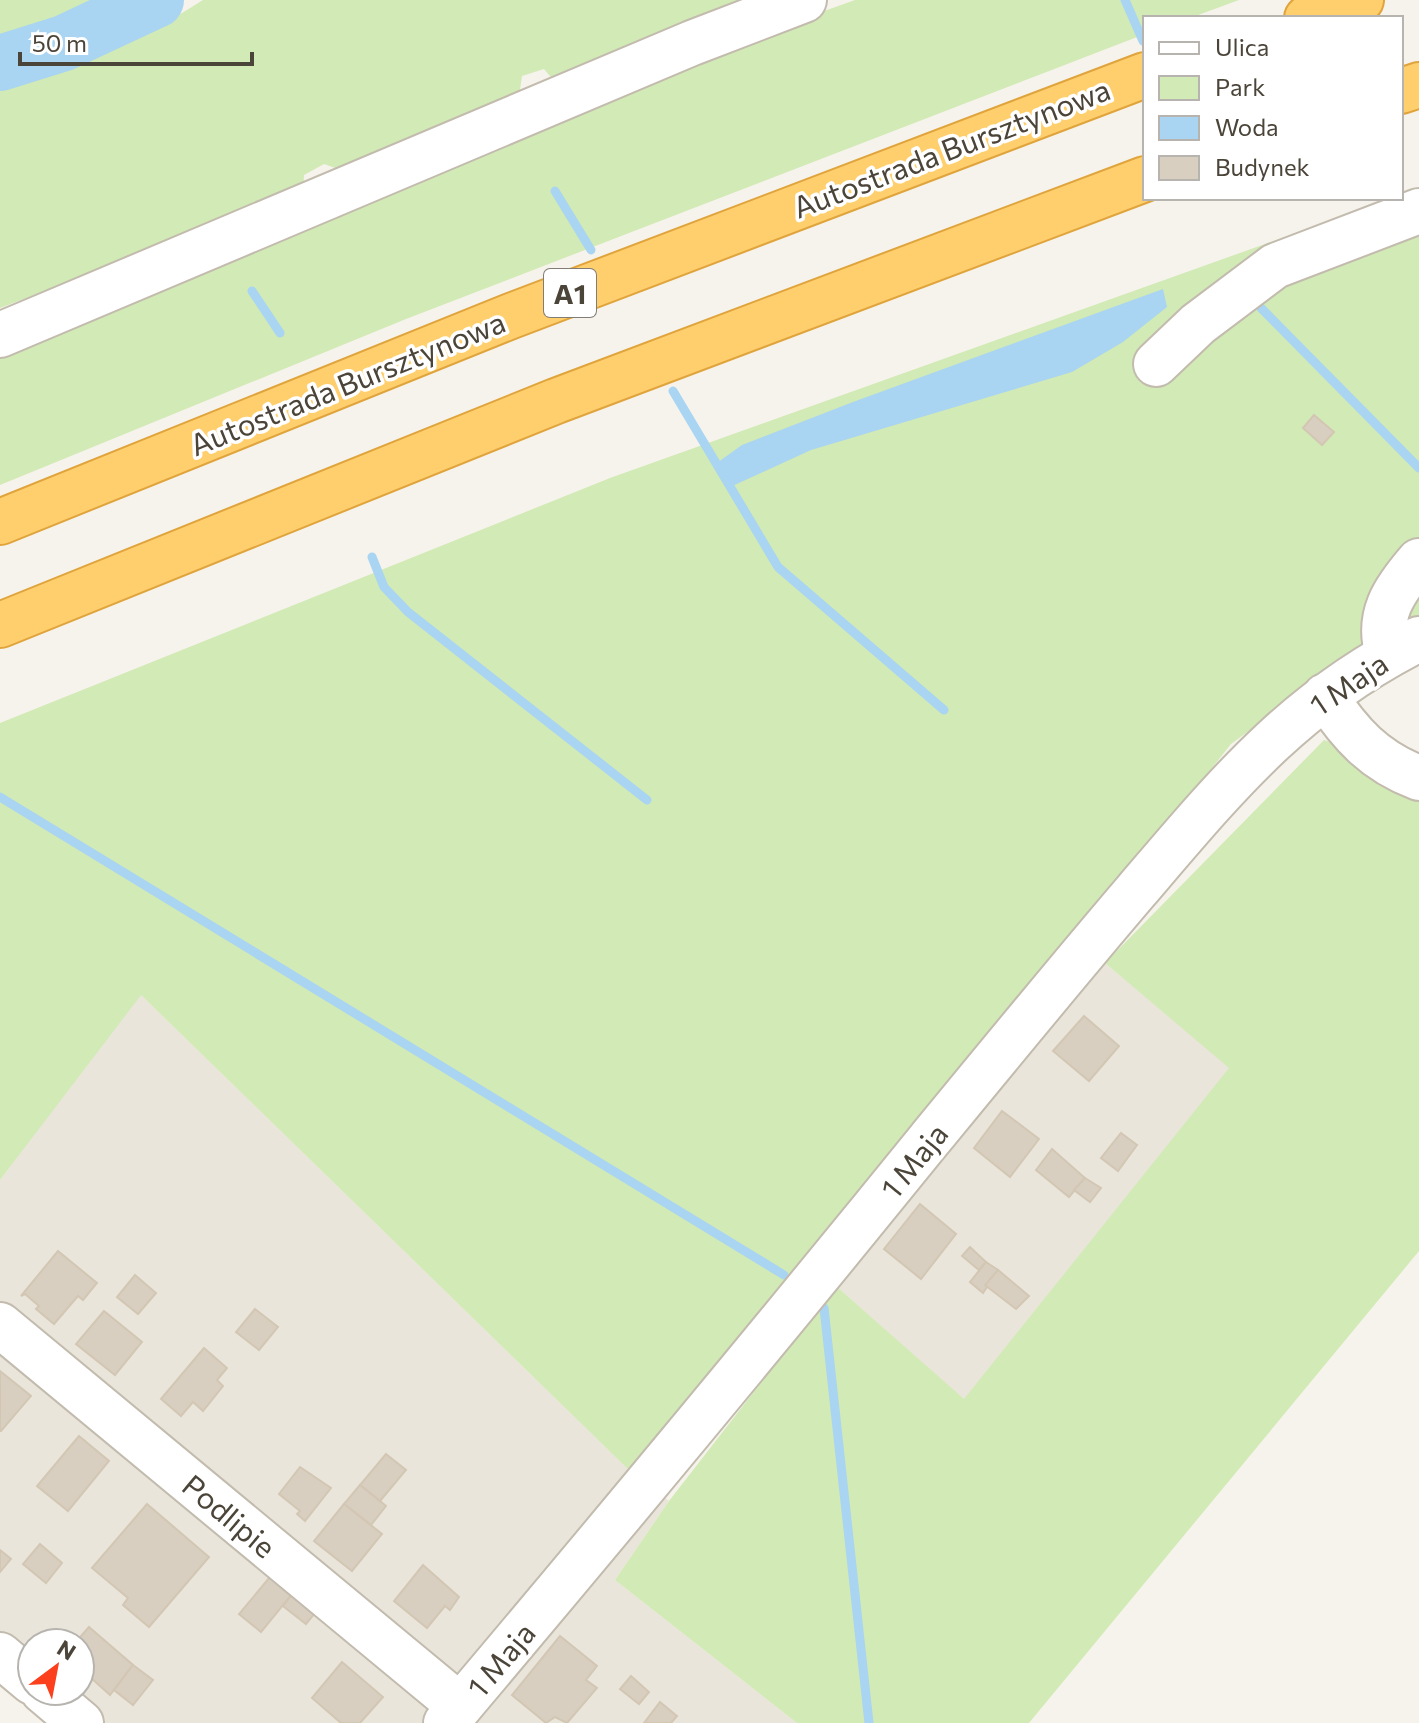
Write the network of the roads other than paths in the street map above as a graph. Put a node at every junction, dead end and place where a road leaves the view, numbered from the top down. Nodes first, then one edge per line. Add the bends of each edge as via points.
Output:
1 (804, 0) edge
2 (1361, 0) edge
3 (1313, 16) edge
4 (1143, 76) edge
5 (1143, 180) edge
6 (1419, 211) edge
7 (0, 335) edge
8 (1156, 364) dead end
9 (0, 522) edge
10 (1419, 561) edge
11 (0, 625) edge
12 (1403, 647) edge
13 (1325, 696) junction
14 (1419, 778) edge
15 (0, 1325) edge
16 (0, 1655) edge
17 (16, 1668) edge
18 (62, 1707) edge
19 (453, 1715) edge
20 (81, 1723) edge

1 - 7 street
2 - 3 highway
4 - 9 highway, Autostrada Bursztynowa / A1 via 526,310
5 - 11 highway via 556,401
6 - 8 street via 1275,266 1198,324
10 - 12 street via 1384,617 1381,632
12 - 13 street, 1 Maja
13 - 14 street via 1351,735
13 - 19 street, 1 Maja via 1241,768 1059,980 696,1427
15 - 19 street, Podlipie
16 - 17 street
18 - 20 street

